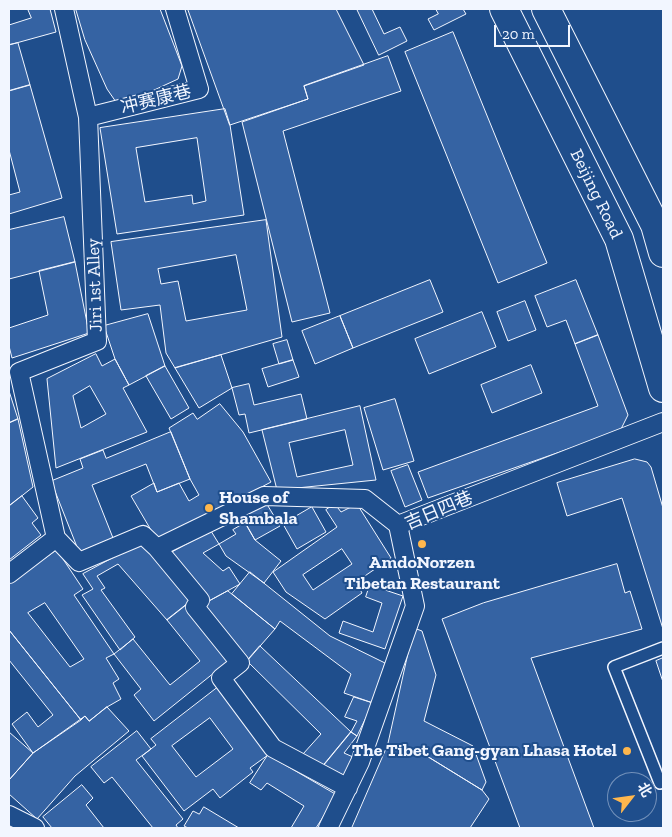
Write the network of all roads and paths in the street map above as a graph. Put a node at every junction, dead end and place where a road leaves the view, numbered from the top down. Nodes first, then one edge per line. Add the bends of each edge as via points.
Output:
1 (64, 9) edge
2 (175, 9) edge
3 (504, 9) edge
4 (546, 9) edge
5 (88, 117) junction
6 (663, 253) edge
7 (14, 368) edge
8 (663, 388) edge
9 (663, 422) edge
10 (398, 525) junction
11 (56, 538) junction
12 (157, 548) junction
13 (9, 574) edge
14 (663, 648) edge
15 (660, 783) dead end
16 (348, 788) junction
17 (9, 815) edge
18 (36, 828) edge
19 (328, 828) edge

1 - 5 street, Jiri 1st Alley
2 - 5 street, 冲赛康巷 via 200,90
3 - 8 main road, Beijing Road via 619,239
4 - 6 main road via 655,225
5 - 7 street, Jiri 1st Alley via 97,341
7 - 11 street, Jiri 1st Alley
9 - 10 street, 吉日四巷
10 - 12 street via 365,499 264,496
10 - 16 street, 吉日四巷 via 415,606
11 - 12 street via 79,562 143,535
11 - 13 street
12 - 16 street via 200,600 195,607 240,663 221,678 273,748
14 - 15 lane via 614,667
16 - 19 street, 吉日四巷
17 - 18 street

